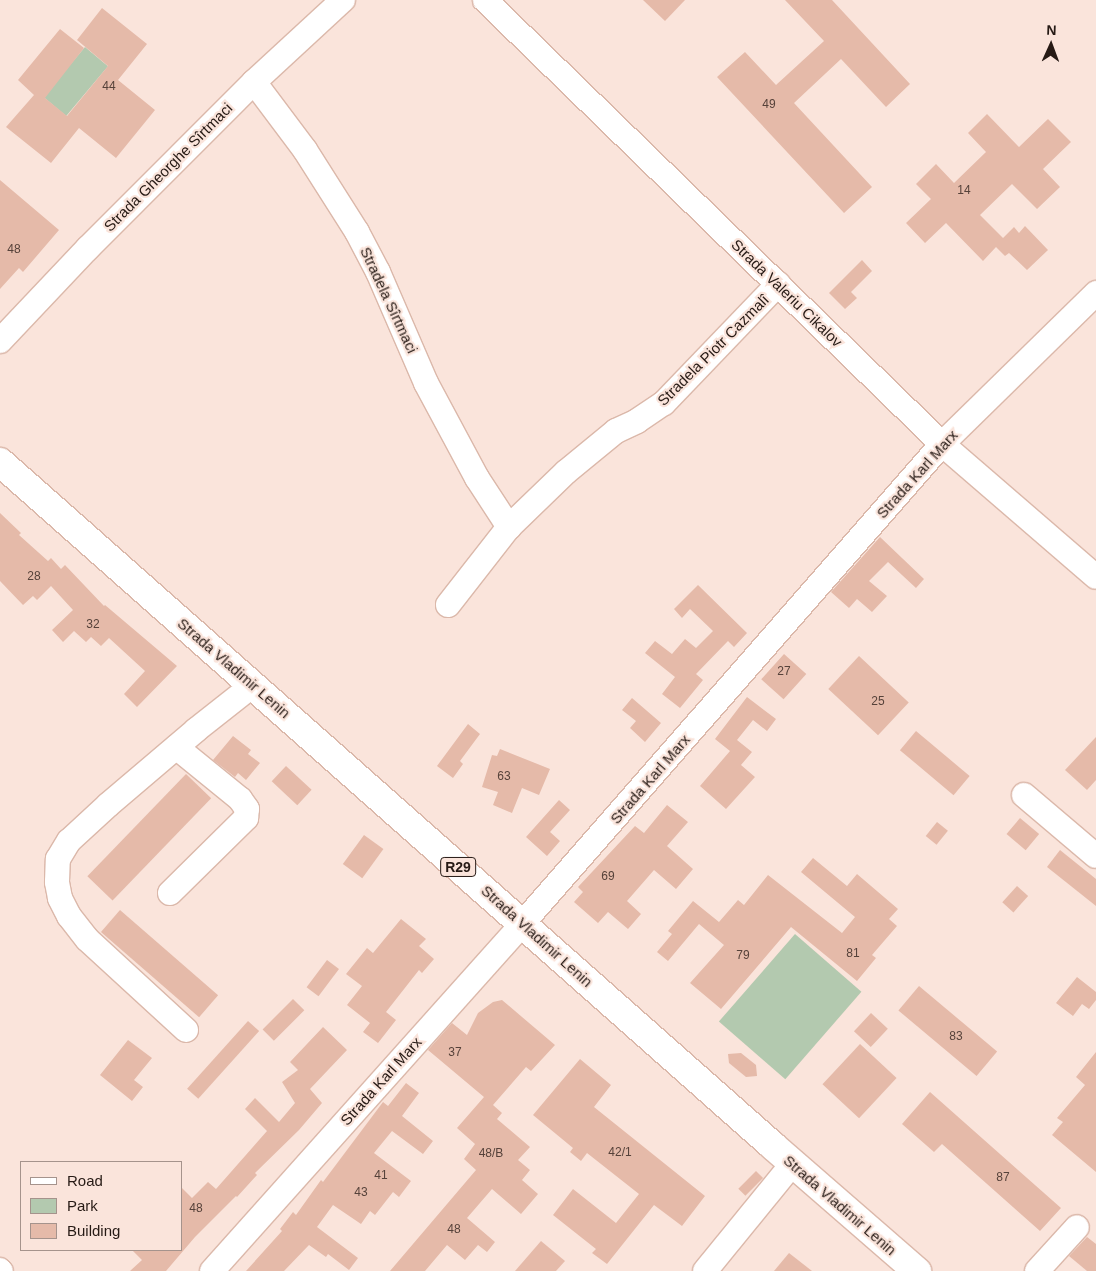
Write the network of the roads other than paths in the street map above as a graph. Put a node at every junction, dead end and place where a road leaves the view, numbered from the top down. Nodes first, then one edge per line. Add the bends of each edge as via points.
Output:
1 (343, 0) edge
2 (485, 0) edge
3 (254, 82) junction
4 (778, 284) junction
5 (1096, 293) edge
6 (0, 340) edge
7 (942, 444) junction
8 (0, 462) edge
9 (509, 527) junction
10 (1096, 577) edge
11 (448, 605) dead end
12 (253, 685) junction
13 (176, 747) junction
14 (1024, 795) dead end
15 (1096, 856) edge
16 (170, 893) dead end
17 (522, 924) junction
18 (186, 1030) dead end
19 (793, 1163) junction
20 (1076, 1227) dead end
21 (212, 1271) edge
22 (705, 1271) edge
23 (917, 1271) edge
24 (1037, 1271) edge

1 - 3 street, Strada Gheorghe Sîrtmaci
2 - 4 street, Strada Valeriu Cikalov
3 - 6 street, Strada Gheorghe Sîrtmaci
3 - 9 street, Stradela Sîrtmaci via 305,150 357,232 426,382 477,478
4 - 7 street, Strada Valeriu Cikalov
4 - 9 street, Stradela Piotr Cazmalî via 664,403 616,431 566,472
5 - 7 street, Strada Karl Marx
7 - 10 street, Strada Valeriu Cikalov
7 - 17 street, Strada Karl Marx
8 - 12 main road, Strada Vladimir Lenin / R29
9 - 11 street, Stradela Piotr Cazmalî
12 - 13 street
12 - 17 main road, Strada Vladimir Lenin / R29
13 - 16 street via 240,799 247,809 246,818
13 - 18 street via 69,841 58,859 57,882 69,916 87,939
14 - 15 street
17 - 19 main road, Strada Vladimir Lenin / R29
17 - 21 street, Strada Karl Marx
19 - 22 street
19 - 23 main road, Strada Vladimir Lenin / R29
20 - 24 street

